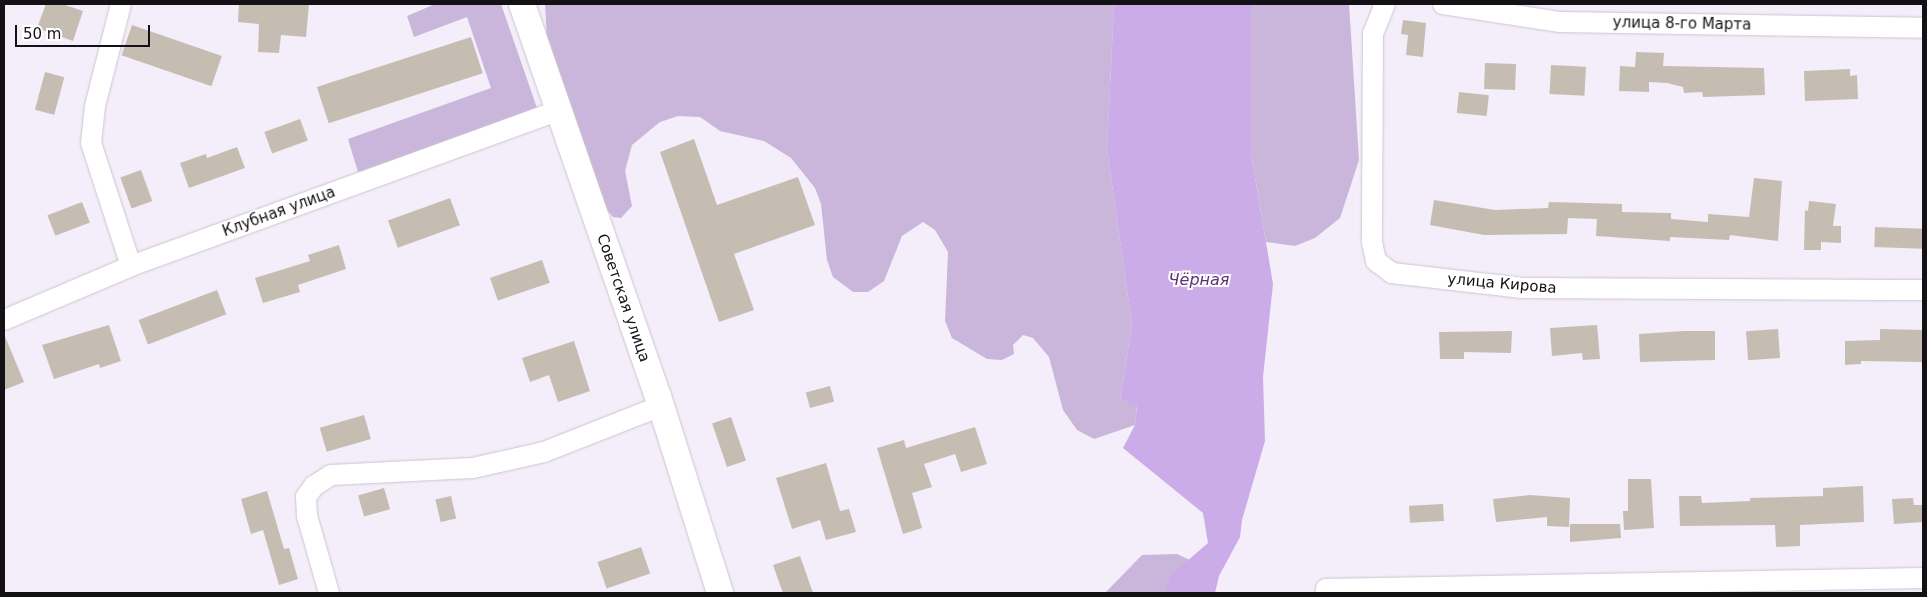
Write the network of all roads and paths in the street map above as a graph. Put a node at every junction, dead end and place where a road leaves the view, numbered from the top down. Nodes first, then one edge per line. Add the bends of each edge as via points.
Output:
1 (121, 4) edge
2 (522, 4) edge
3 (1384, 4) edge
4 (1443, 4) edge
5 (1923, 28) edge
6 (558, 111) junction
7 (131, 266) junction
8 (1923, 290) edge
9 (4, 320) edge
10 (661, 406) junction
11 (1923, 578) edge
12 (1326, 591) edge
13 (329, 593) edge
14 (720, 593) edge

1 - 7 street via 96,106 91,143
2 - 6 street, Советская улица
3 - 8 street, улица Кирова via 1374,33 1372,242 1376,261 1392,273 1522,288
4 - 5 street, улица 8-го Марта via 1559,22
6 - 7 street, Клубная улица
6 - 10 street, Советская улица
7 - 9 street, Клубная улица
10 - 13 street via 544,452 473,468 331,475 314,486 306,497 307,516
10 - 14 street, Советская улица
11 - 12 street

